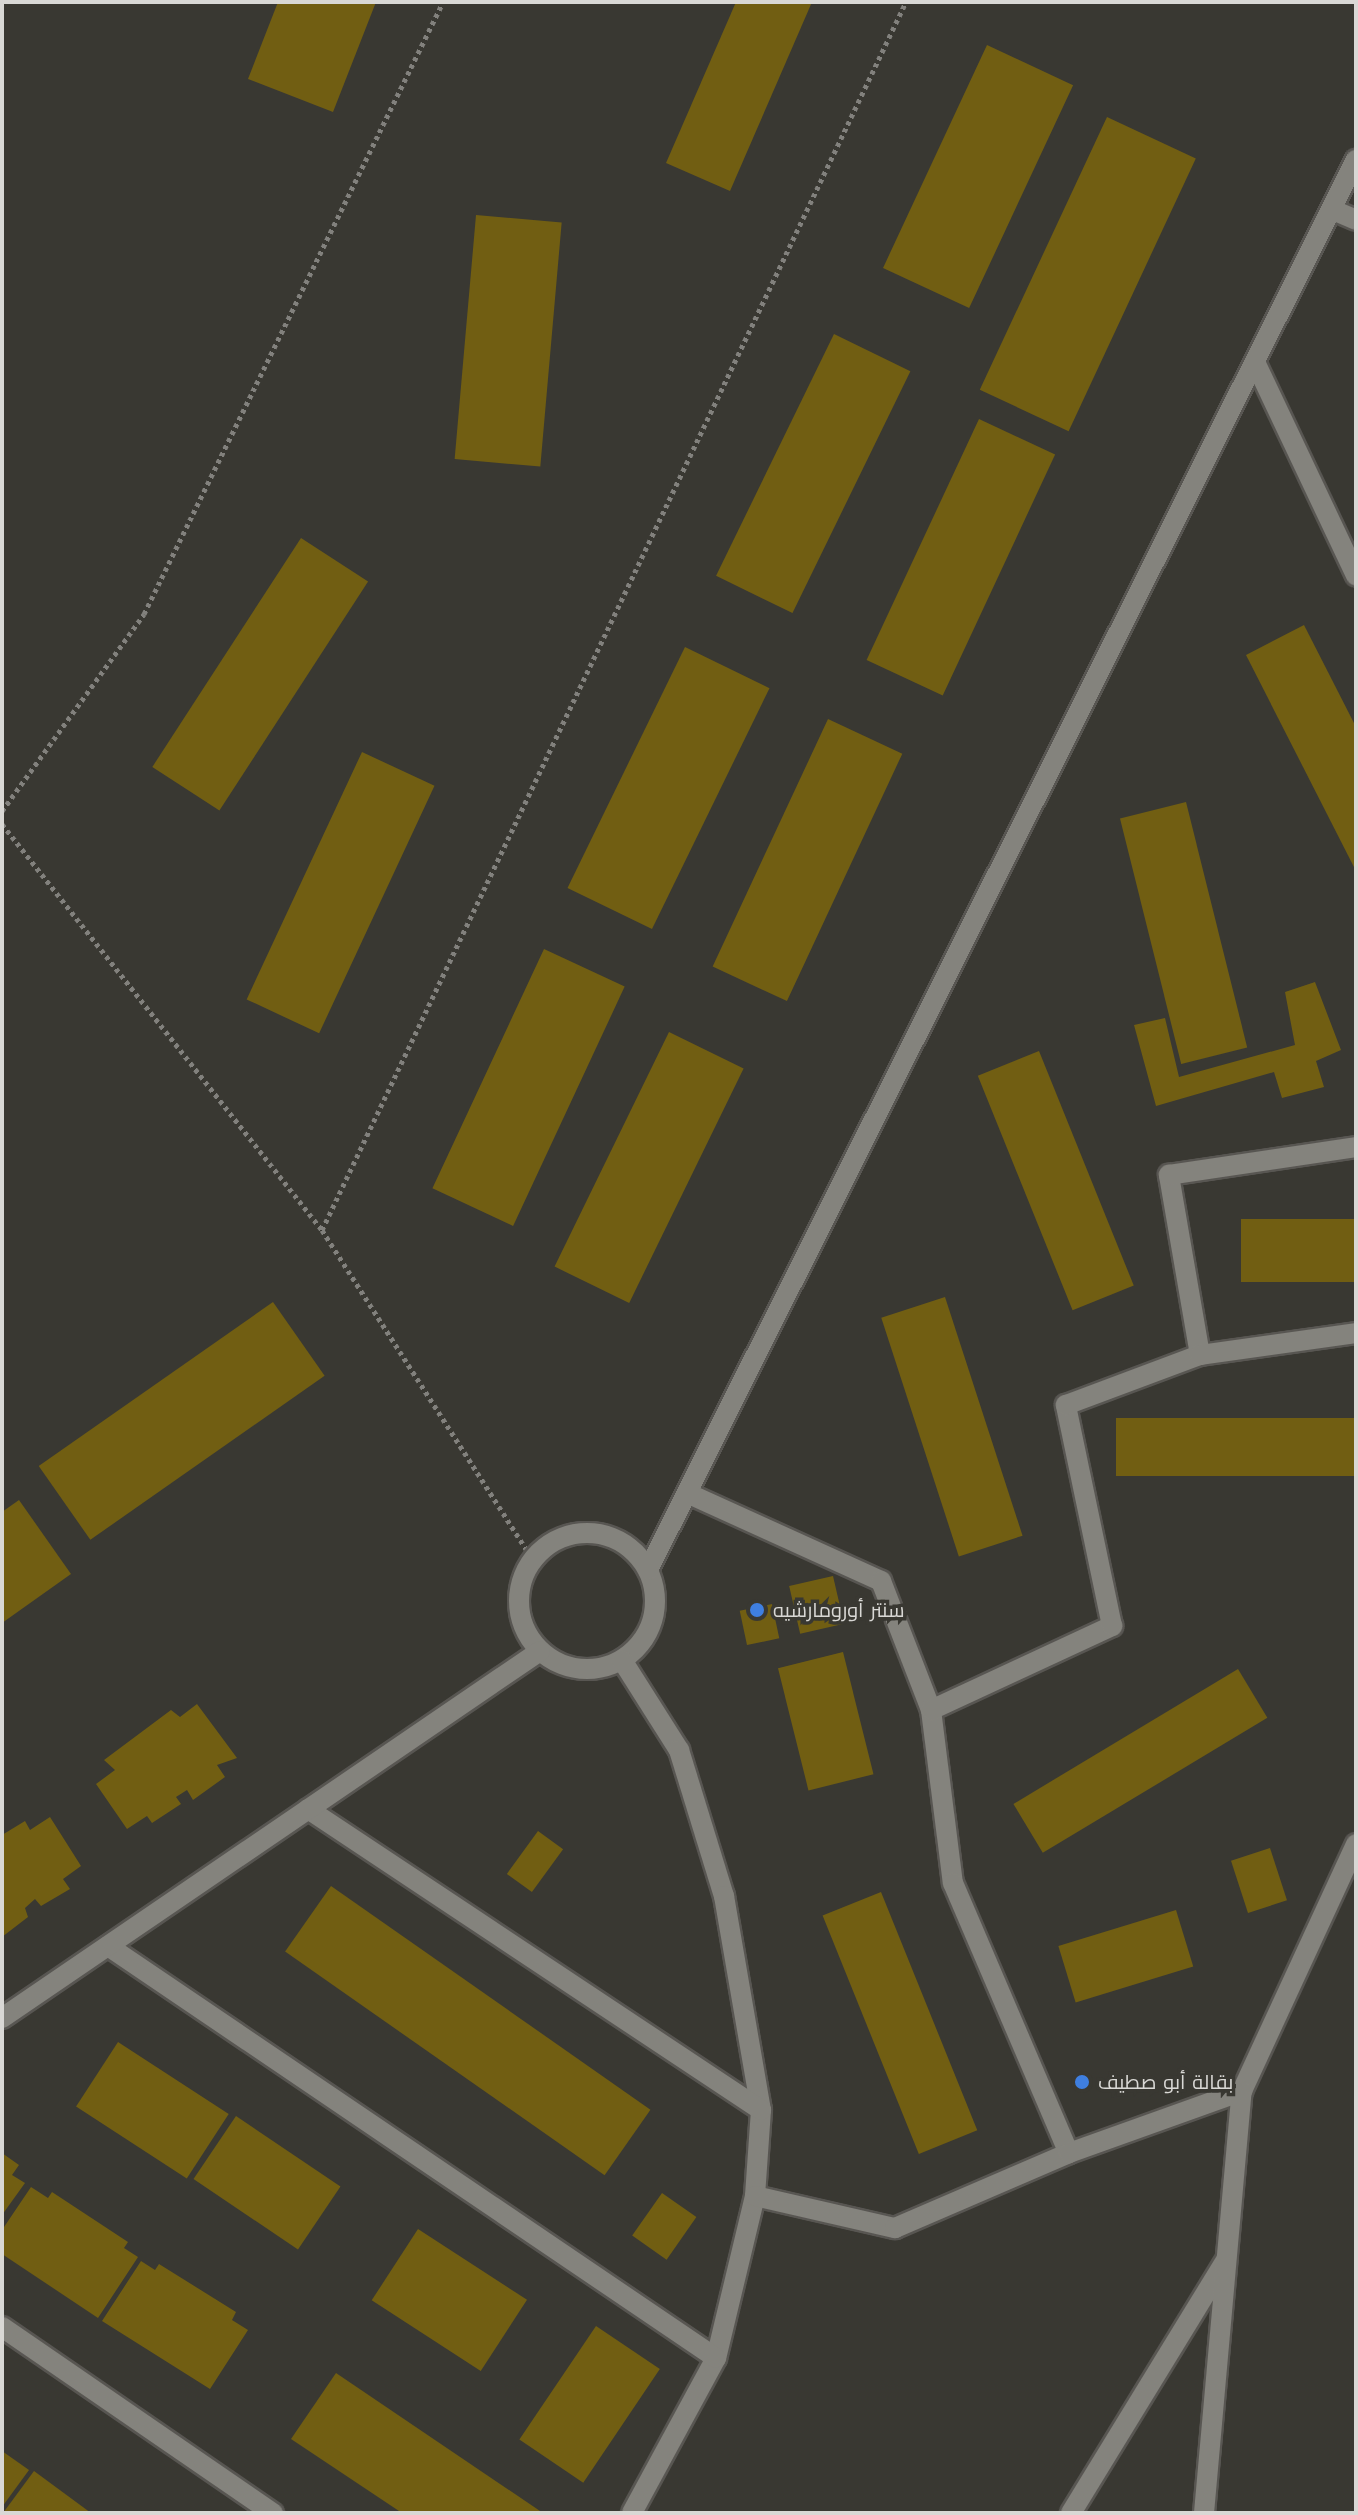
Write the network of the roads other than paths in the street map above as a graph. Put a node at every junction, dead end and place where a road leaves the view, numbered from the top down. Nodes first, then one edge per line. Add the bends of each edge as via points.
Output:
1 (1356, 160) edge
2 (1333, 210) junction
3 (1356, 220) edge
4 (1256, 364) junction
5 (1356, 576) edge
6 (1356, 1147) edge
7 (1356, 1333) edge
8 (1200, 1355) junction
9 (687, 1493) junction
10 (648, 1570) junction
11 (540, 1651) junction
12 (622, 1660) junction
13 (931, 1710) junction
14 (308, 1809) junction
15 (1356, 1844) edge
16 (108, 1946) junction
17 (2, 2018) edge
18 (1242, 2091) junction
19 (761, 2110) junction
20 (1069, 2153) junction
21 (755, 2196) junction
22 (1227, 2259) junction
23 (2, 2327) edge
24 (716, 2358) junction
25 (273, 2513) edge
26 (632, 2513) edge
27 (1071, 2513) edge
28 (1204, 2513) edge

1 - 2 street
2 - 3 street
2 - 4 street
4 - 5 street
4 - 9 street
6 - 8 street via 1169,1175
7 - 8 street
8 - 13 street via 1066,1405 1112,1626
9 - 10 street
9 - 13 street via 881,1581
10 - 11 street via 622,1542 584,1533 564,1537 533,1560 523,1577 520,1616
10 - 12 street via 655,1589 650,1630
11 - 12 street via 565,1666 594,1670
11 - 14 street
12 - 19 street via 679,1750 711,1852 724,1896
13 - 20 street via 953,1883
14 - 16 street
14 - 19 street
15 - 18 street
16 - 17 street
16 - 24 street
18 - 20 street
18 - 22 street
19 - 21 street
20 - 21 street via 895,2228
21 - 24 street
22 - 27 street
22 - 28 street
23 - 25 street
24 - 26 street

